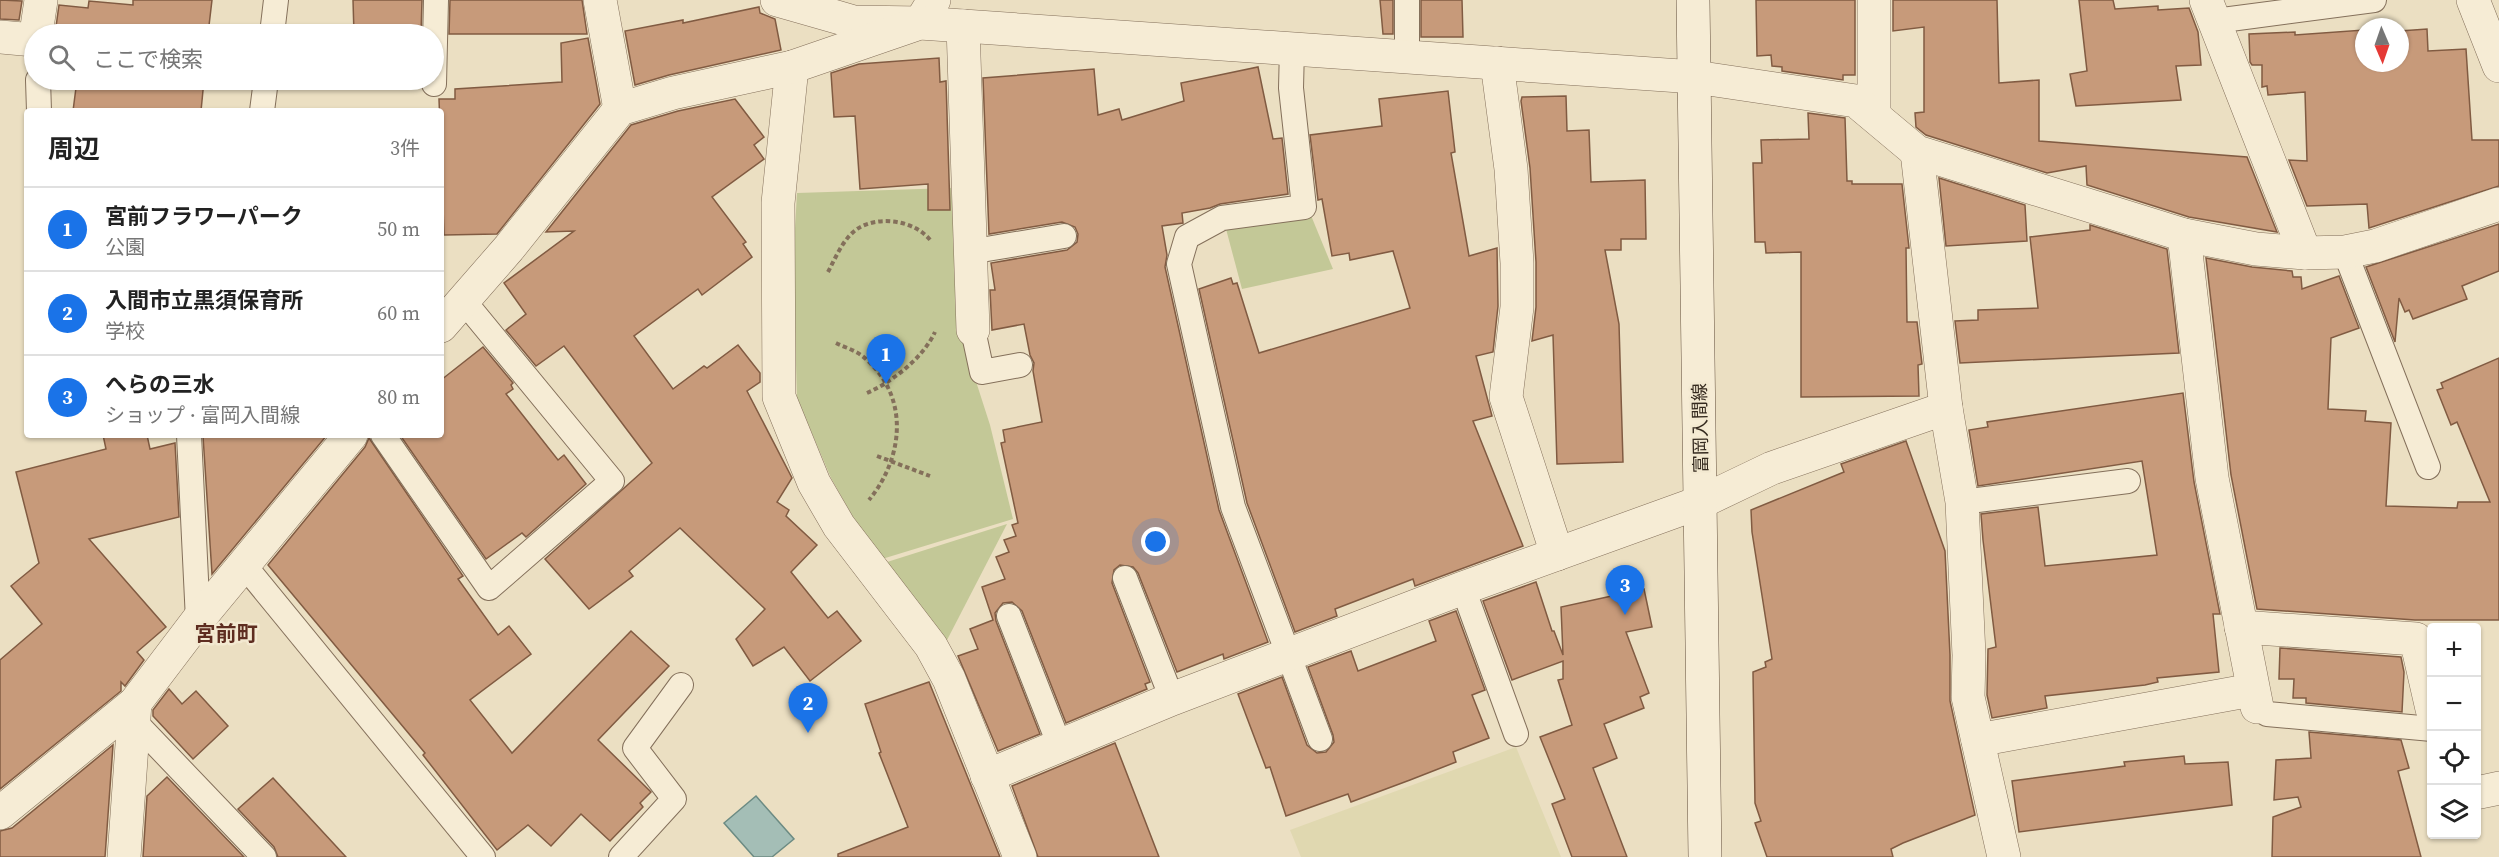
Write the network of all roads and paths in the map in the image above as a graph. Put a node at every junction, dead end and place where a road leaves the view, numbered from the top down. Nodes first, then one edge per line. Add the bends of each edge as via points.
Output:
1 (41, 0) edge
2 (276, 0) edge
3 (436, 0) edge
4 (600, 0) edge
5 (777, 0) edge
6 (1407, 0) edge
7 (1694, 0) edge
8 (1874, 0) edge
9 (2374, 0) edge
10 (2474, 0) edge
11 (927, 11) edge
12 (2210, 11) edge
13 (37, 24) edge
14 (273, 24) edge
15 (435, 24) edge
16 (963, 26) junction
17 (0, 37) edge
18 (24, 39) edge
19 (1292, 48) junction
20 (1407, 56) junction
21 (1497, 63) junction
22 (2499, 66) edge
23 (792, 67) junction
24 (1695, 77) junction
25 (38, 90) edge
26 (265, 90) edge
27 (39, 108) edge
28 (262, 108) edge
29 (620, 109) junction
30 (1874, 115) junction
31 (1917, 152) junction
32 (2499, 204) edge
33 (2184, 235) junction
34 (1064, 236) dead end
35 (2345, 252) junction
36 (2306, 253) junction
37 (970, 263) junction
38 (828, 272) dead end
39 (463, 300) junction
40 (444, 322) edge
41 (936, 328) dead end
42 (973, 330) joint
43 (836, 343) dead end
44 (1020, 365) dead end
45 (886, 384) junction
46 (867, 393) dead end
47 (1946, 408) junction
48 (189, 438) edge
49 (349, 438) edge
50 (385, 438) edge
51 (877, 456) dead end
52 (891, 461) junction
53 (2428, 467) dead end
54 (930, 476) dead end
55 (2128, 481) dead end
56 (1701, 502) junction
57 (1962, 502) junction
58 (839, 526) junction
59 (1557, 554) junction
60 (244, 565) junction
61 (1125, 578) dead end
62 (1463, 588) junction
63 (1009, 616) dead end
64 (198, 620) junction
65 (2241, 627) junction
66 (1289, 655) junction
67 (681, 685) dead end
68 (2427, 687) edge
69 (1172, 699) junction
70 (2255, 699) junction
71 (134, 712) junction
72 (2427, 729) edge
73 (1516, 734) dead end
74 (1320, 739) dead end
75 (1978, 740) junction
76 (1059, 744) junction
77 (987, 776) junction
78 (2499, 788) edge
79 (2481, 792) edge
80 (0, 813) edge
81 (124, 857) edge
82 (264, 857) edge
83 (483, 857) edge
84 (621, 857) edge
85 (1020, 857) edge
86 (1705, 857) edge
87 (2004, 857) edge

1 - 13 street
2 - 14 lane
3 - 15 lane
4 - 29 street
5 - 11 street via 854,22
6 - 20 lane
7 - 24 street, 富岡入間線
8 - 30 street
9 - 12 lane
10 - 22 street
11 - 16 street
11 - 23 street
12 - 36 street
16 - 19 street
16 - 37 street
17 - 18 street
19 - 20 street
19 - 66 lane via 1291,88 1304,207 1222,219 1187,237 1179,264 1233,507
20 - 21 street
21 - 24 street
21 - 59 street via 1511,170 1517,263 1506,397
23 - 29 street
23 - 58 street via 778,203 779,397 813,483
24 - 30 street via 1856,101
24 - 56 street, 富岡入間線
25 - 27 lane
26 - 28 lane
29 - 39 street
30 - 31 street
31 - 33 street
31 - 47 street
32 - 35 street via 2375,246
33 - 36 street via 2256,249
33 - 65 street via 2212,478
34 - 37 lane
35 - 36 street
35 - 53 lane
37 - 38 path via 946,277 942,259 927,236 906,223 883,221 856,230 844,242
37 - 42 street
39 - 40 street
39 - 50 lane via 612,481 489,588
41 - 45 path via 920,353
42 - 44 lane via 982,372
43 - 45 path via 861,355
45 - 46 path
45 - 52 path via 898,429
47 - 56 street via 1772,468
47 - 57 street
48 - 64 lane
49 - 60 street
51 - 52 path
52 - 54 path
52 - 58 path via 874,494
55 - 57 lane
56 - 59 street
56 - 86 street, 富岡入間線
57 - 75 street via 1968,697
58 - 77 street via 931,646 949,679
59 - 62 street
60 - 64 street
60 - 83 lane
61 - 69 lane
62 - 66 street
62 - 73 lane
63 - 76 lane
64 - 71 street
65 - 68 street via 2416,639
65 - 70 street
66 - 69 street
66 - 74 lane
67 - 84 lane via 636,748 675,799
69 - 76 street
70 - 72 lane via 2267,714
70 - 75 street
71 - 80 street
71 - 81 street
71 - 82 lane
75 - 87 street
76 - 77 street
77 - 85 street
78 - 79 street

